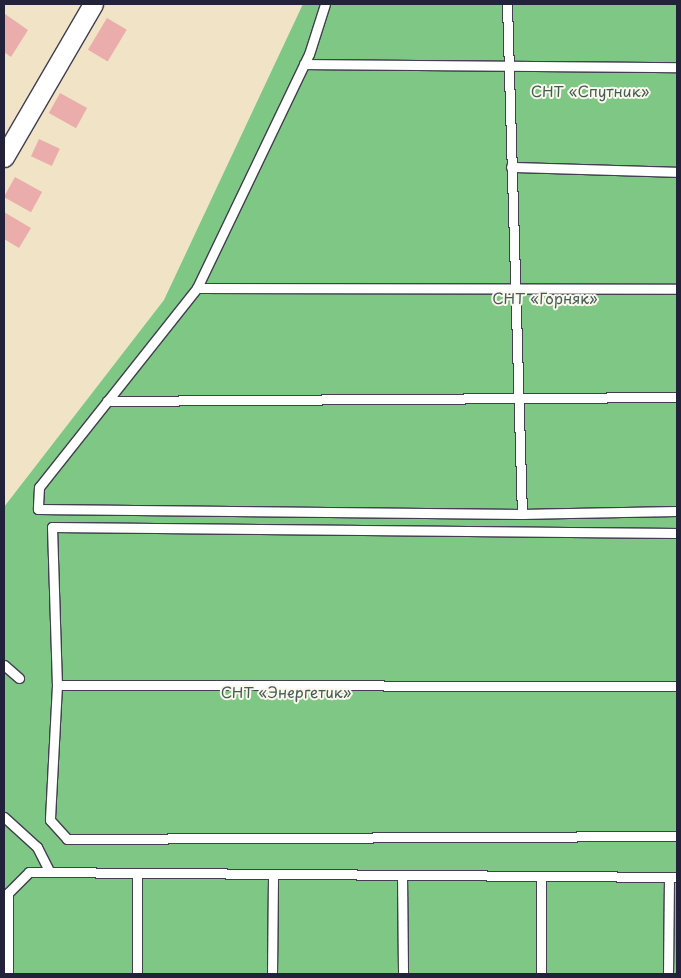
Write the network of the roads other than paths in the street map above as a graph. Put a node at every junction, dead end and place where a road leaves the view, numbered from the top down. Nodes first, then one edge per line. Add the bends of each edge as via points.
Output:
1 (93, 4) edge
2 (325, 4) edge
3 (507, 4) edge
4 (304, 64) junction
5 (508, 64) junction
6 (677, 66) edge
7 (4, 157) edge
8 (511, 167) junction
9 (677, 172) edge
10 (197, 288) junction
11 (515, 289) junction
12 (677, 289) edge
13 (677, 397) edge
14 (518, 399) junction
15 (107, 401) junction
16 (677, 511) edge
17 (522, 514) junction
18 (677, 534) edge
19 (4, 665) edge
20 (19, 678) dead end
21 (57, 685) junction
22 (677, 686) edge
23 (4, 817) edge
24 (677, 836) edge
25 (50, 872) junction
26 (137, 873) junction
27 (273, 874) junction
28 (402, 875) junction
29 (541, 876) junction
30 (673, 877) edge
31 (6, 895) edge
32 (8, 974) edge
33 (137, 974) edge
34 (272, 974) edge
35 (403, 974) edge
36 (541, 974) edge
37 (668, 974) edge

1 - 7 street
2 - 4 lane
3 - 5 lane
4 - 5 lane
4 - 10 lane
5 - 6 lane
5 - 8 lane
8 - 9 lane
8 - 11 lane
10 - 11 lane
10 - 15 lane
11 - 12 lane
11 - 14 lane
13 - 14 lane
14 - 15 lane
14 - 17 lane
15 - 17 lane via 39,487 38,509
16 - 17 lane
18 - 21 lane via 52,527
19 - 20 lane
21 - 22 lane
21 - 24 lane via 50,820 66,839
23 - 25 lane via 37,847
25 - 26 lane
25 - 31 lane via 29,872
26 - 27 lane
26 - 33 lane
27 - 28 lane
27 - 34 lane
28 - 29 lane
28 - 35 lane
29 - 30 lane
29 - 36 lane
30 - 37 lane
31 - 32 lane

